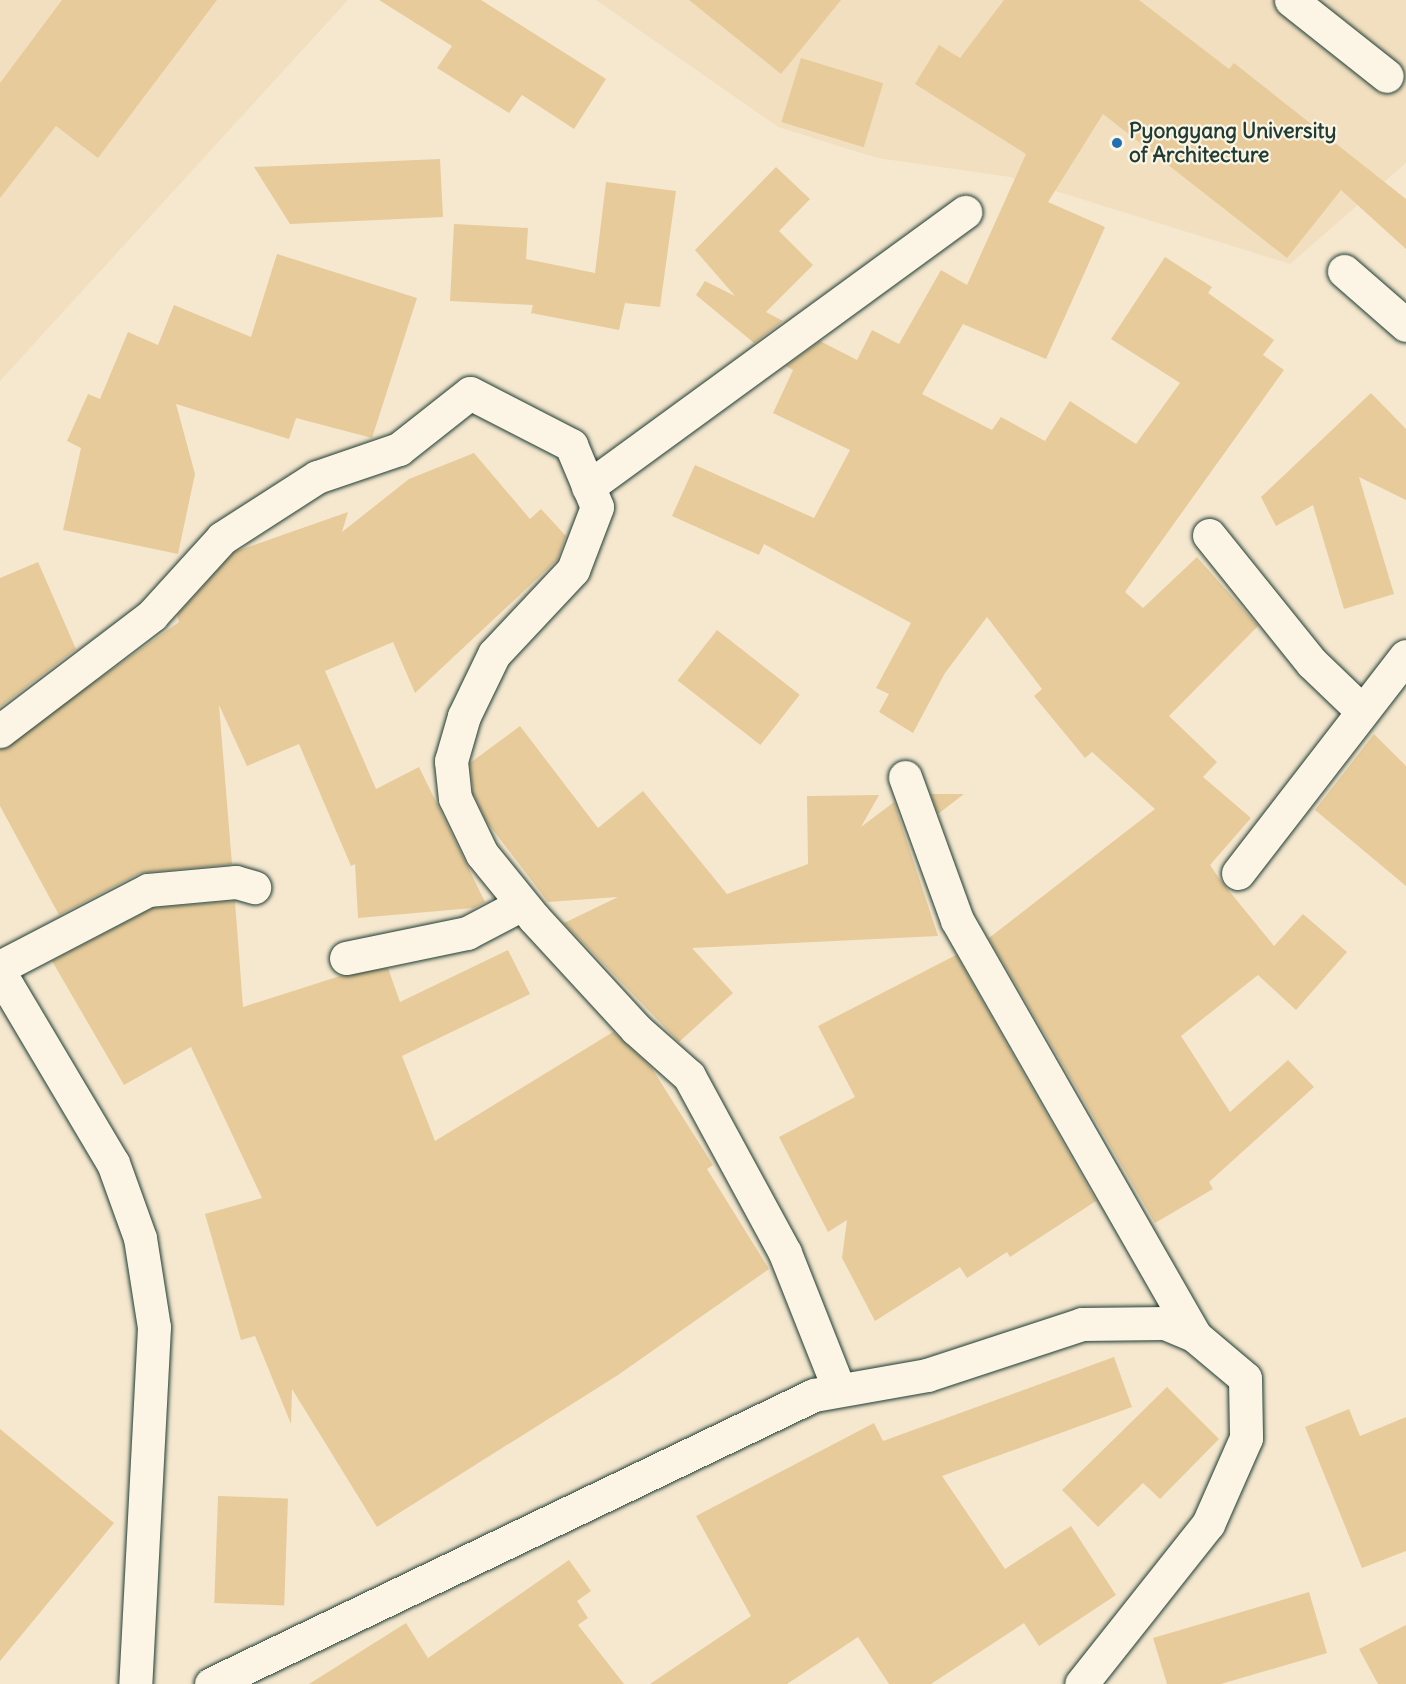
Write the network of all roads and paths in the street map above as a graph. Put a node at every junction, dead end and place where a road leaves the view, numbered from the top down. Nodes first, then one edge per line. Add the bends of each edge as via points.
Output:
1 (1291, 0) edge
2 (1387, 76) dead end
3 (965, 212) dead end
4 (1344, 271) dead end
5 (1406, 325) edge
6 (588, 487) junction
7 (1209, 535) dead end
8 (1406, 656) edge
9 (1362, 711) junction
10 (0, 730) edge
11 (905, 777) dead end
12 (1238, 873) dead end
13 (254, 887) dead end
14 (522, 904) junction
15 (346, 958) dead end
16 (0, 967) edge
17 (0, 974) edge
18 (1194, 1336) junction
19 (838, 1387) junction
20 (1094, 1680) edge
21 (135, 1684) edge
22 (211, 1684) edge

1 - 2 street
3 - 6 street
4 - 5 street
6 - 10 street via 571,446 470,393 399,449 317,477 222,537 152,615
6 - 14 street via 597,507 573,570 494,654 464,716 451,761 455,798 482,854
7 - 9 street via 1312,663
8 - 9 street
9 - 12 street
11 - 18 street via 957,920
13 - 16 street via 236,882 148,890
14 - 15 street via 467,933
14 - 19 street via 636,1029 689,1076 785,1253
17 - 21 street via 113,1163 140,1238 154,1327
18 - 19 street via 1165,1323 1082,1324 927,1375
18 - 20 street via 1245,1378 1246,1438 1208,1524
19 - 22 street

